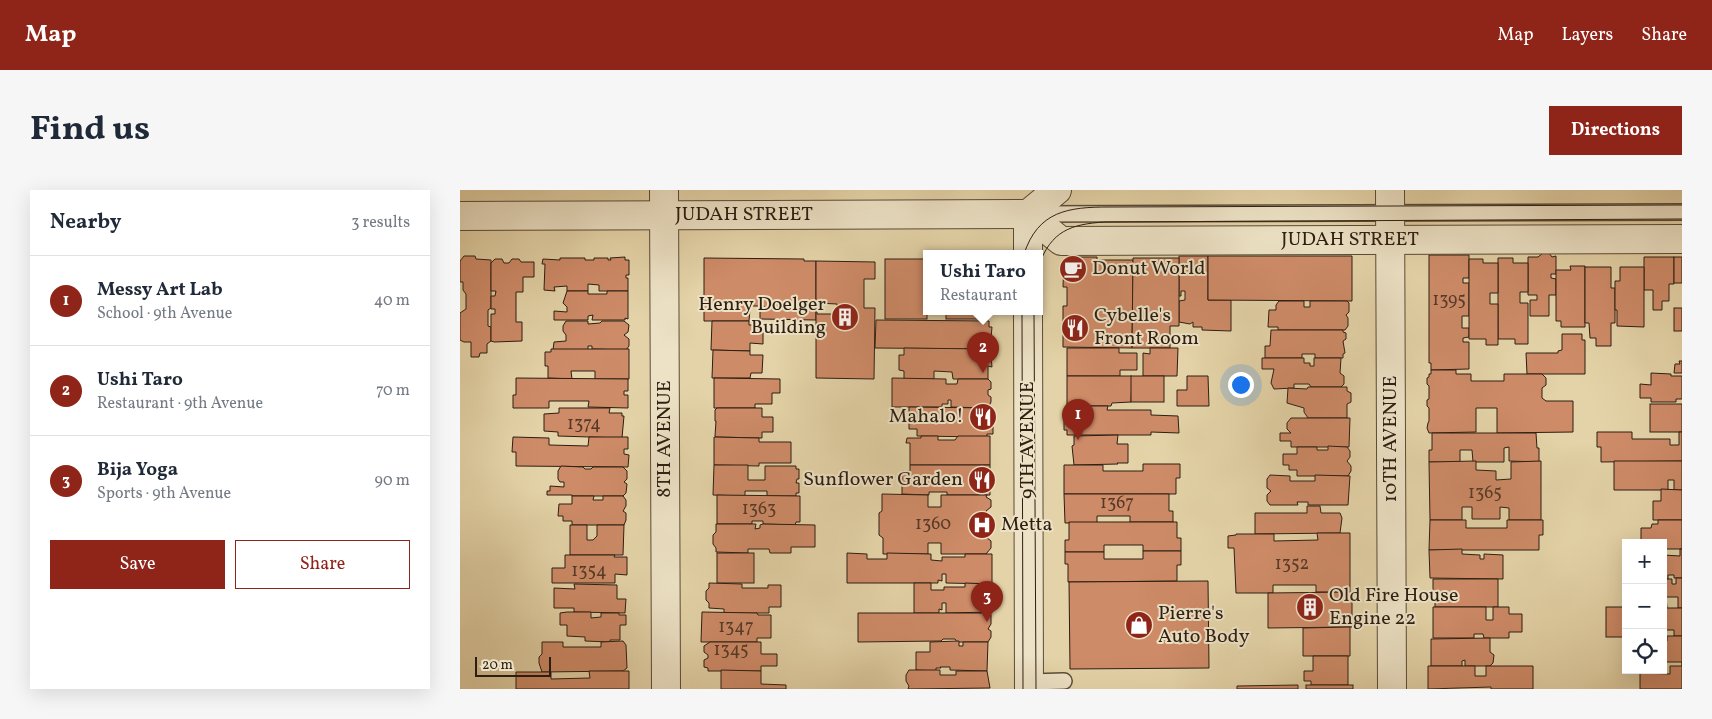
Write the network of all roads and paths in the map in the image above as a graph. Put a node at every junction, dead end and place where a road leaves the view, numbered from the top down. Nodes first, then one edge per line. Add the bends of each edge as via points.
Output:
1 (1058, 190) edge
2 (1027, 202) edge
3 (1390, 202) edge
4 (665, 203) edge
5 (1682, 212) edge
6 (460, 216) edge
7 (1682, 239) edge
8 (1390, 240) junction
9 (1028, 250) edge
10 (1028, 315) edge
11 (1064, 681) dead end
12 (1029, 685) edge
13 (666, 689) edge
14 (1392, 689) edge

1 - 2 street
2 - 3 lane, JUDAH STREET
2 - 4 street, JUDAH STREET
2 - 8 street, JUDAH STREET via 1061,241
2 - 9 street
3 - 5 lane, JUDAH STREET
3 - 8 street, 10TH AVENUE
4 - 6 street, JUDAH STREET
4 - 13 street, 8TH AVENUE
7 - 8 street, JUDAH STREET
8 - 14 street, 10TH AVENUE
10 - 12 street, 9TH AVENUE
11 - 12 lane

